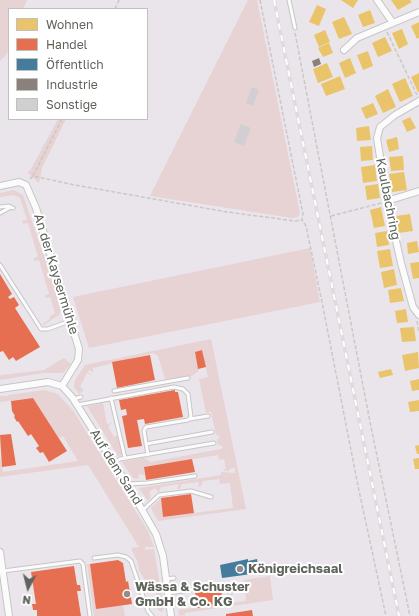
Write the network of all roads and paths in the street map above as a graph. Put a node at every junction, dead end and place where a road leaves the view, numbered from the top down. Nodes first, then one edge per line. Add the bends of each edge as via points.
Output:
1 (260, 0) edge
2 (290, 0) edge
3 (377, 0) edge
4 (419, 12) edge
5 (393, 22) junction
6 (384, 26) junction
7 (295, 28) joint
8 (344, 50) dead end
9 (419, 101) edge
10 (61, 120) edge
11 (33, 176) junction
12 (26, 185) junction
13 (0, 186) edge
14 (419, 191) edge
15 (387, 201) junction
16 (0, 207) edge
17 (0, 214) edge
18 (331, 216) junction
19 (302, 220) junction
20 (0, 265) edge
21 (418, 314) edge
22 (70, 321) junction
23 (419, 333) edge
24 (188, 378) dead end
25 (62, 386) junction
26 (0, 389) edge
27 (114, 391) dead end
28 (81, 397) dead end
29 (111, 398) junction
30 (73, 399) junction
31 (77, 405) junction
32 (208, 416) dead end
33 (188, 420) junction
34 (212, 432) dead end
35 (214, 443) dead end
36 (146, 444) junction
37 (148, 455) junction
38 (125, 458) junction
39 (114, 463) junction
40 (195, 476) dead end
41 (127, 484) junction
42 (211, 497) dead end
43 (143, 510) junction
44 (0, 553) edge
45 (94, 558) dead end
46 (1, 567) edge
47 (174, 578) dead end
48 (166, 579) junction
49 (168, 593) junction
50 (230, 593) dead end
51 (9, 616) edge
52 (90, 616) edge
53 (152, 616) edge
54 (171, 616) edge
55 (386, 616) edge
56 (410, 616) edge

1 - 19 path via 303,214
2 - 7 lane
3 - 5 street
4 - 5 street
5 - 6 street
6 - 8 street via 357,38
6 - 9 path
7 - 18 path
9 - 15 street, Kaulbachring via 380,127 377,138
10 - 11 path
11 - 12 path
11 - 19 path via 213,210 295,222
12 - 13 street via 19,182
12 - 22 street, An der Kaysermühle via 36,208
14 - 15 street
15 - 18 path
15 - 21 street, Kaulbachring via 413,307
16 - 17 lane via 12,207
18 - 56 path
19 - 55 path via 306,226
20 - 22 lane via 41,329
21 - 23 path
22 - 25 street, An der Kaysermühle via 79,357
24 - 27 lane
25 - 26 street via 53,382 42,382
25 - 30 street, Auf dem Sand
28 - 30 lane
29 - 31 lane
29 - 33 lane via 179,387 188,394 191,415
29 - 38 lane
30 - 31 street, Auf dem Sand
31 - 39 street, Auf dem Sand
32 - 33 lane
33 - 36 lane via 146,427
34 - 36 lane
35 - 37 lane
36 - 37 lane
37 - 38 lane
38 - 39 lane
39 - 41 street, Auf dem Sand
40 - 41 lane
41 - 43 street, Auf dem Sand
42 - 43 lane via 191,491 159,495
43 - 48 street, Auf dem Sand via 158,541
44 - 46 street
45 - 53 lane via 118,555 126,556 131,561 148,612
46 - 51 street via 5,604
46 - 52 lane via 78,560 81,562
47 - 48 lane
48 - 49 street, Auf dem Sand
49 - 50 lane via 224,585
49 - 54 street, Auf dem Sand

